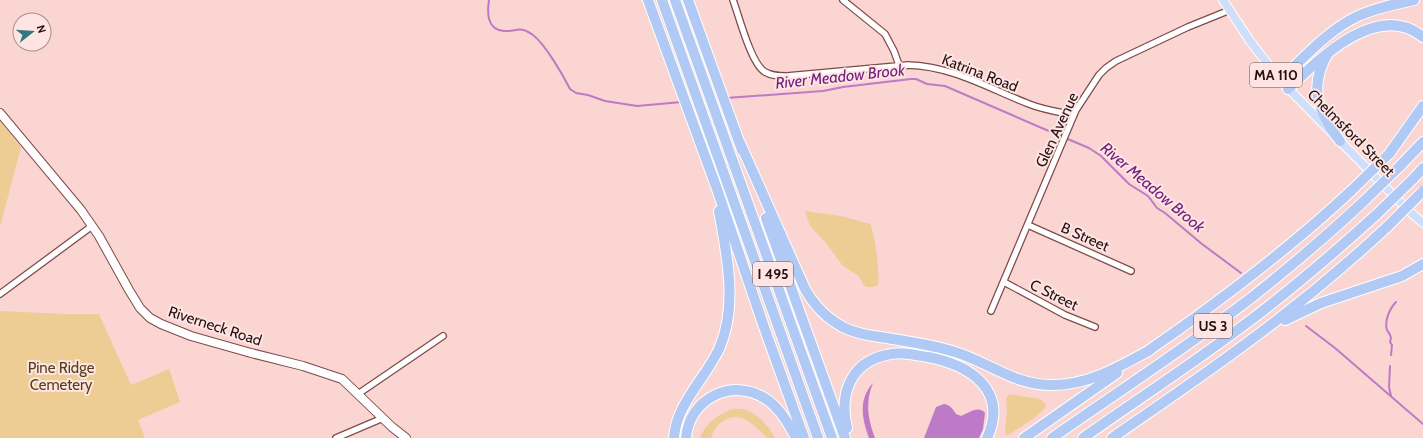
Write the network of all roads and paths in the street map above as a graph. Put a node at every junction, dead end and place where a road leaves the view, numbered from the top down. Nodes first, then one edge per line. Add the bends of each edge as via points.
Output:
1 (648, 0) edge
2 (662, 0) edge
3 (675, 0) edge
4 (688, 0) edge
5 (733, 0) edge
6 (843, 0) edge
7 (1223, 0) edge
8 (1414, 0) edge
9 (1230, 10) junction
10 (1423, 37) edge
11 (1334, 45) junction
12 (899, 65) junction
13 (1280, 80) junction
14 (1288, 89) junction
15 (1423, 106) edge
16 (0, 113) edge
17 (1074, 115) junction
18 (1423, 118) edge
19 (1340, 141) junction
20 (1423, 142) edge
21 (740, 143) junction
22 (1388, 154) junction
23 (1423, 168) edge
24 (717, 189) junction
25 (1423, 190) edge
26 (1423, 223) edge
27 (1028, 225) junction
28 (92, 226) junction
29 (1423, 264) edge
30 (1131, 271) dead end
31 (1004, 282) junction
32 (0, 294) edge
33 (991, 311) dead end
34 (1095, 327) dead end
35 (443, 336) dead end
36 (1249, 342) junction
37 (1150, 350) junction
38 (358, 394) junction
39 (1162, 403) junction
40 (383, 418) junction
41 (336, 438) edge
42 (406, 438) edge
43 (674, 438) edge
44 (686, 438) edge
45 (796, 438) edge
46 (804, 438) edge
47 (818, 438) edge
48 (832, 438) edge
49 (845, 438) edge
50 (849, 438) edge
51 (987, 438) edge
52 (1024, 438) edge
53 (1052, 438) edge
54 (1083, 438) edge
55 (1112, 438) edge
56 (1120, 438) edge

1 - 24 highway
2 - 47 highway, I 495
3 - 48 highway, I 495
4 - 21 highway
5 - 12 street, Katrina Road via 753,57 760,68 770,74 787,76
6 - 12 street via 885,34
7 - 9 main road, Chelmsford Street / MA 110
8 - 13 highway via 1375,10 1349,21 1326,38
9 - 13 main road, Chelmsford Street / MA 110
9 - 17 street, Glen Avenue via 1109,65 1096,80
10 - 11 highway via 1408,25 1385,20 1361,28
11 - 14 highway
11 - 19 highway via 1319,73 1317,93 1320,108
12 - 17 street, Katrina Road via 936,68 975,81 1030,105
13 - 14 main road, Chelmsford Street / MA 110
14 - 19 main road, Chelmsford Street / MA 110
15 - 22 highway
16 - 28 main road, Riverneck Road
17 - 27 street, Glen Avenue
18 - 22 highway
19 - 26 main road, Chelmsford Street / MA 110
20 - 53 highway, US 3, bridge via 1312,248 1241,306
21 - 37 highway via 805,289 822,312 844,327 862,334 956,352 1014,378 1044,385 1093,378
21 - 49 highway
22 - 37 highway, bridge via 1302,235 1203,313
23 - 54 highway, US 3, bridge via 1377,214 1260,313
24 - 43 highway via 727,267 728,318 719,349 680,415
24 - 46 highway
25 - 36 highway, bridge via 1388,226 1324,282
27 - 30 street, B Street
27 - 31 street, Glen Avenue
28 - 32 street
28 - 38 main road, Riverneck Road via 140,308 150,318 191,336 342,379
29 - 36 highway via 1402,276 1313,306
31 - 33 street, Glen Avenue
31 - 34 street, C Street via 1065,315
35 - 38 street
36 - 39 highway
37 - 52 highway
38 - 40 main road, Riverneck Road
39 - 55 highway
39 - 56 highway
40 - 41 street
40 - 42 main road, Riverneck Road
44 - 45 highway via 688,423 702,403 718,393 737,390 755,393 767,400 784,416
50 - 51 highway via 844,401 853,377 874,358 898,353 945,361 965,369 980,380 989,394 992,406 992,425

